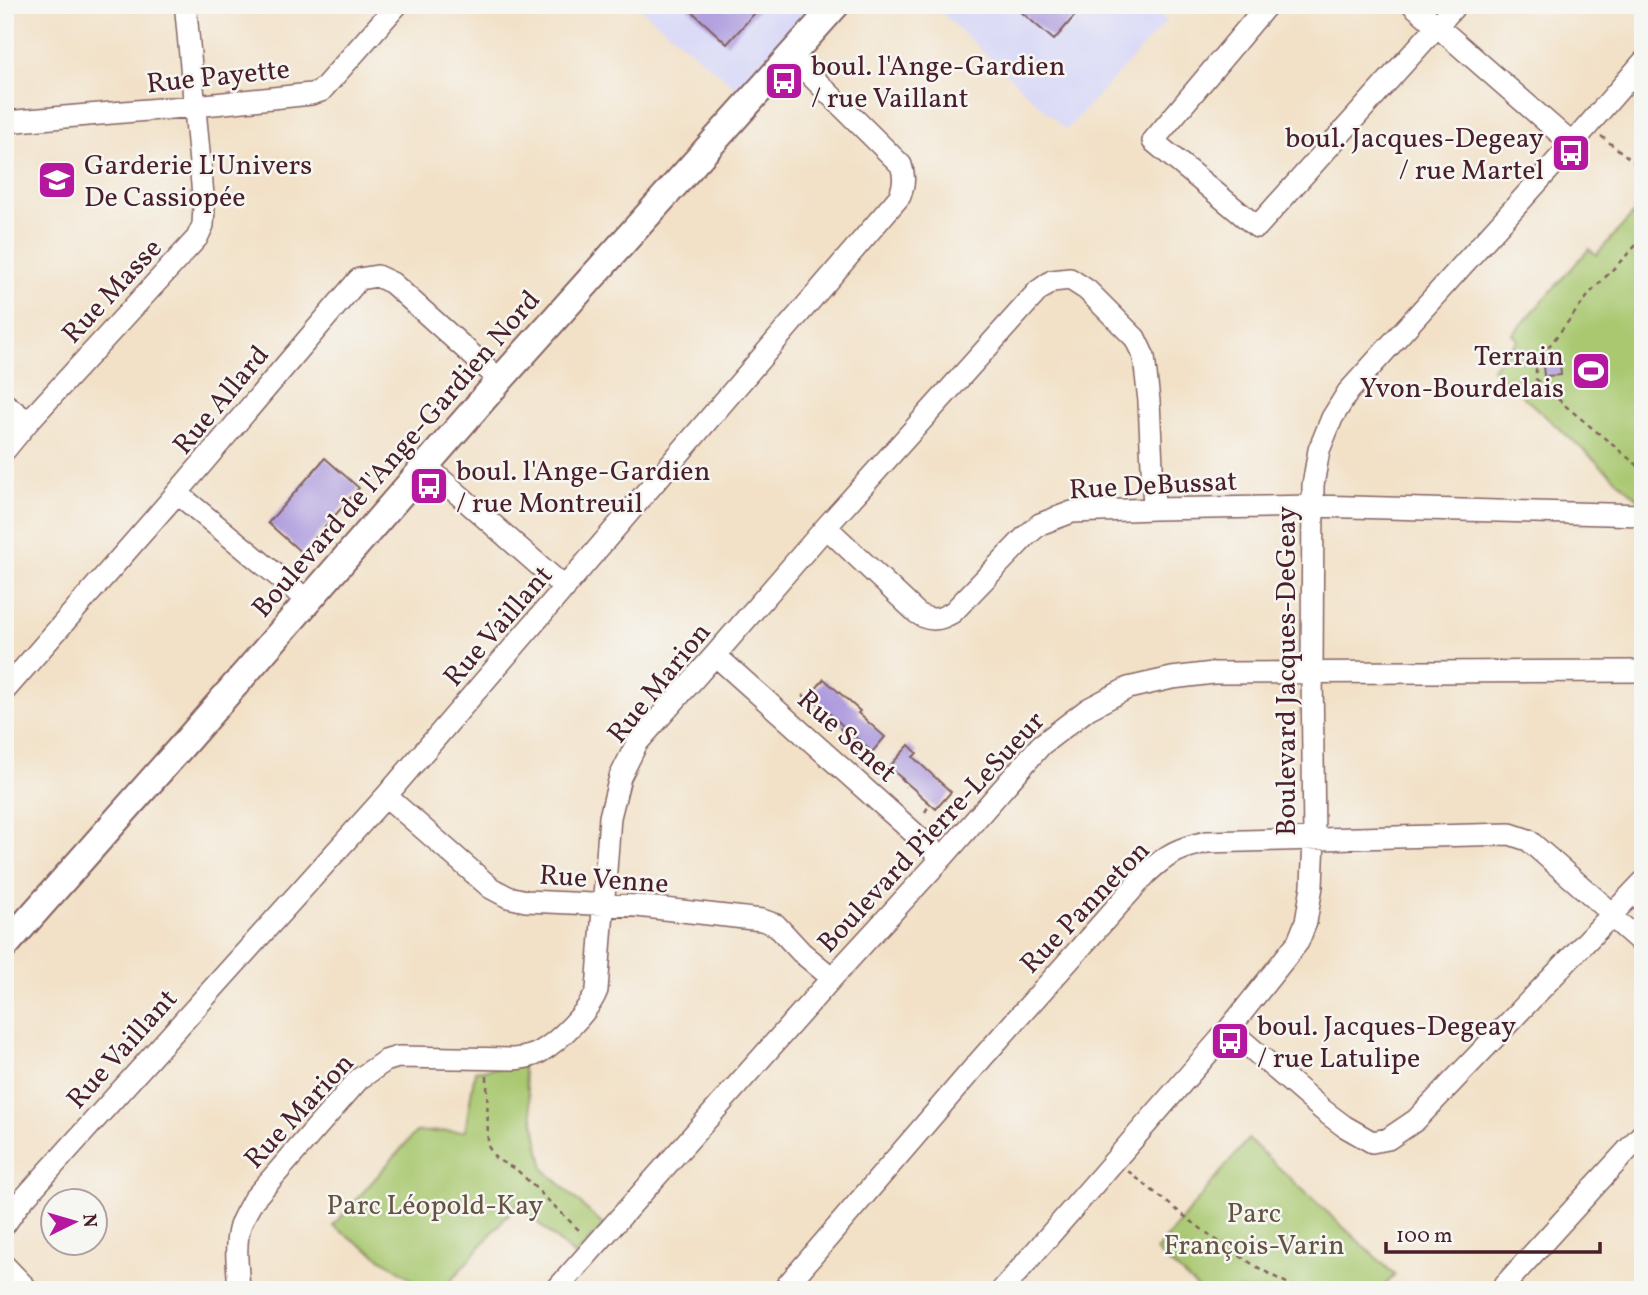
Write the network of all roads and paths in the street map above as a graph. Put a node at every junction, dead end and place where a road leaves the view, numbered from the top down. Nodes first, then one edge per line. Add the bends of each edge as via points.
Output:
1 (188, 5) edge
2 (397, 5) edge
3 (836, 5) edge
4 (1267, 5) edge
5 (1413, 5) edge
6 (1456, 5) edge
7 (1438, 26) junction
8 (791, 56) junction
9 (1643, 62) edge
10 (195, 106) junction
11 (5, 122) edge
12 (1595, 132) dead end
13 (1572, 144) junction
14 (1643, 169) edge
15 (1643, 238) edge
16 (499, 380) junction
17 (5, 404) edge
18 (28, 422) junction
19 (5, 450) edge
20 (426, 466) junction
21 (1643, 470) edge
22 (177, 493) junction
23 (1314, 506) junction
24 (1154, 509) junction
25 (1643, 515) edge
26 (826, 527) junction
27 (565, 588) junction
28 (307, 600) junction
29 (715, 655) junction
30 (1643, 671) edge
31 (1312, 673) junction
32 (5, 691) edge
33 (803, 695) dead end
34 (817, 702) dead end
35 (837, 720) dead end
36 (845, 734) dead end
37 (868, 749) dead end
38 (872, 759) dead end
39 (901, 778) dead end
40 (905, 787) dead end
41 (386, 796) junction
42 (930, 804) dead end
43 (925, 812) dead end
44 (1314, 838) junction
45 (942, 858) junction
46 (1643, 882) edge
47 (605, 904) junction
48 (1611, 916) junction
49 (1643, 943) edge
50 (5, 946) edge
51 (832, 978) junction
52 (1229, 1029) junction
53 (486, 1058) junction
54 (1643, 1133) edge
55 (1115, 1160) junction
56 (5, 1224) edge
57 (596, 1245) junction
58 (5, 1266) edge
59 (28, 1290) edge
60 (239, 1290) edge
61 (556, 1290) edge
62 (783, 1290) edge
63 (1002, 1290) edge
64 (1302, 1290) edge
65 (1500, 1290) edge

1 - 10 street, Rue Masse
2 - 10 street, Rue Payette via 321,91
3 - 8 main road, Boulevard de l'Ange-Gardien Nord
4 - 7 street via 1153,141 1257,227
5 - 7 street
6 - 7 street
7 - 13 street
8 - 16 main road, Boulevard de l'Ange-Gardien Nord
8 - 27 street, Rue Vaillant via 901,165 904,184 900,196
9 - 13 street, Boulevard Jacques-DeGeay
10 - 11 street, Rue Payette
10 - 18 street, Rue Masse via 204,206 197,237
12 - 14 path
13 - 23 street, Boulevard Jacques-DeGeay via 1348,392 1319,450
15 - 21 path via 1591,292 1536,363 1536,379
16 - 20 main road, Boulevard de l'Ange-Gardien Nord
16 - 22 street, Rue Allard via 392,283 377,276 359,279
17 - 18 street
18 - 19 street, Rue Masse
20 - 27 street
20 - 28 main road, Boulevard de l'Ange-Gardien Nord
22 - 28 street
22 - 32 street, Rue Allard
23 - 24 street, Rue DeBussat
23 - 25 street, Rue DeBussat
23 - 31 street, Boulevard Jacques-DeGeay
24 - 26 street, Rue DeBussat via 1072,512 1040,524 953,612 935,620 917,613
24 - 26 street, Rue Marion via 1144,357 1135,338 1070,279 1052,281 1038,291
26 - 29 street, Rue Marion
27 - 41 street, Rue Vaillant
28 - 50 main road, Boulevard de l'Ange-Gardien Nord
29 - 45 street, Rue Senet
29 - 47 street, Rue Marion via 637,743 627,761 610,817
30 - 31 street, Boulevard Pierre-LeSueur
31 - 44 street, Boulevard Jacques-DeGeay
31 - 45 street, Boulevard Pierre-LeSueur via 1213,673 1128,688 1088,709 1041,745
33 - 34 path via 815,705
35 - 36 path
37 - 38 path via 865,752
39 - 40 path
41 - 47 street, Rue Venne via 491,888 508,897
41 - 56 street, Rue Vaillant
42 - 43 path
44 - 48 street, Rue Panneton via 1510,834 1535,846
44 - 52 street, Boulevard Jacques-DeGeay via 1312,886 1298,942
44 - 62 street, Rue Panneton via 1207,842 1184,847 1155,865
45 - 51 street, Boulevard Pierre-LeSueur
46 - 48 street
47 - 51 street, Rue Venne via 762,920 776,925
47 - 53 street, Rue Marion via 597,990 589,1006 538,1054
48 - 49 street, Rue Panneton
48 - 52 street via 1416,1121 1388,1139 1372,1142 1344,1126
51 - 57 street, Boulevard Pierre-LeSueur
52 - 55 street, Boulevard Jacques-DeGeay
53 - 57 path via 488,1146 496,1159 517,1170
53 - 60 street, Rue Marion via 398,1057 359,1079 253,1200 238,1234
54 - 65 street
55 - 63 street, Boulevard Jacques-DeGeay
55 - 64 path via 1198,1227 1277,1279
57 - 61 street, Boulevard Pierre-LeSueur
58 - 59 street

